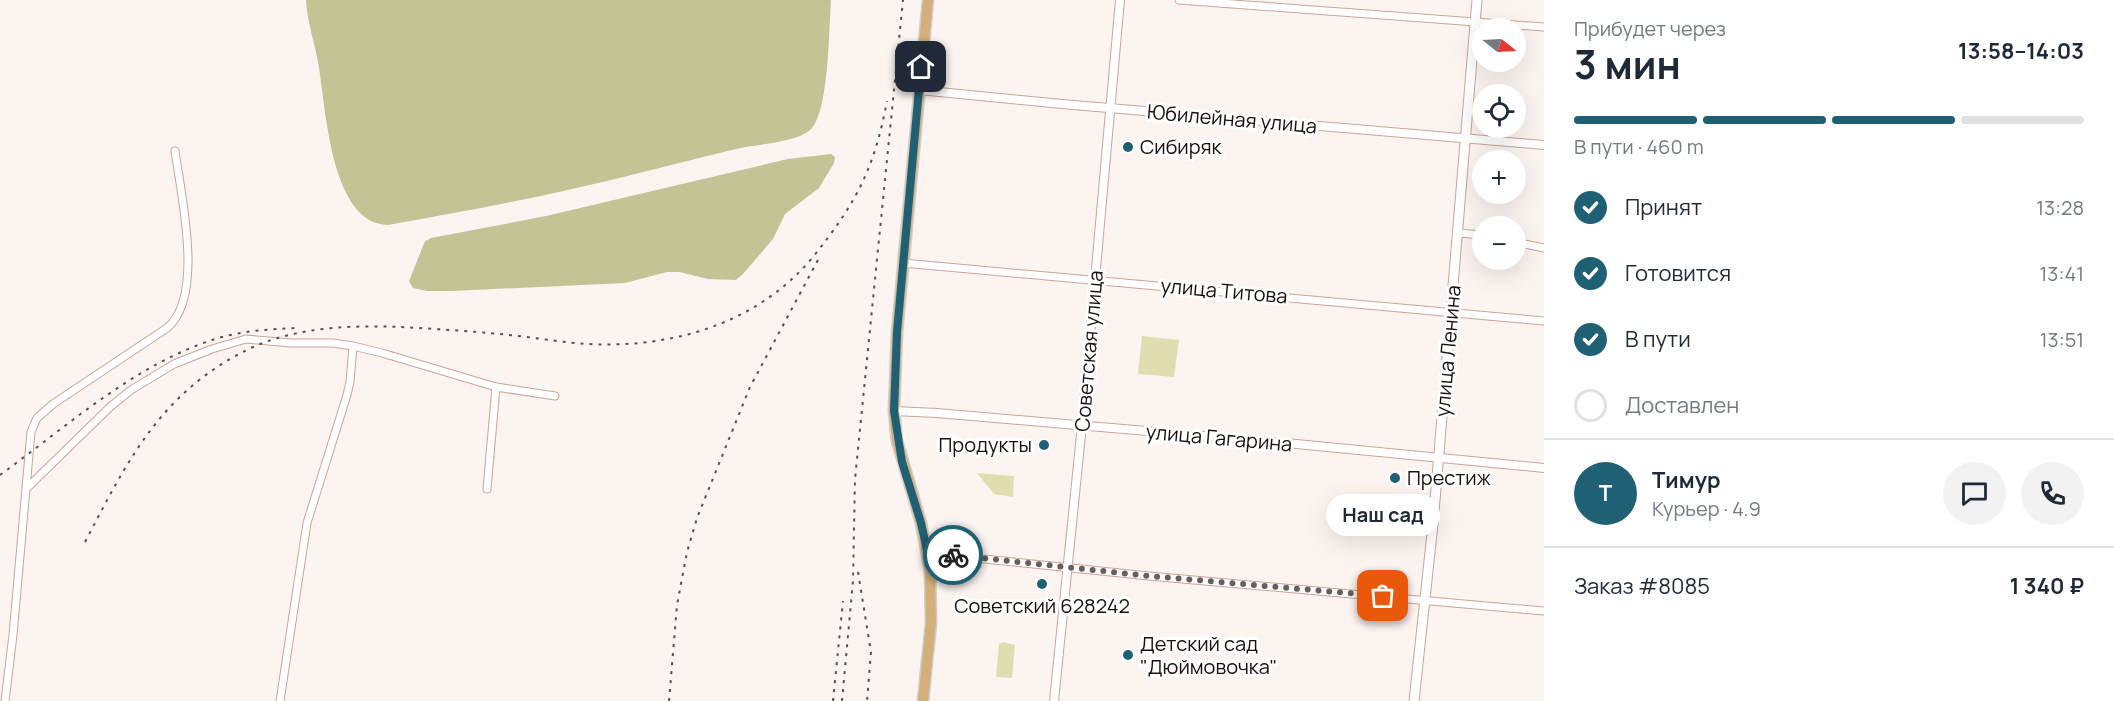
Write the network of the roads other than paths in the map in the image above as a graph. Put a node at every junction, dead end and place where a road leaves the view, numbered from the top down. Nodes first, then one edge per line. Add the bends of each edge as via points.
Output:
1 (928, 0) edge
2 (1120, 0) edge
3 (1179, 0) edge
4 (1477, 0) edge
5 (1476, 18) edge
6 (1472, 22) edge
7 (1526, 26) edge
8 (1544, 27) edge
9 (1472, 72) edge
10 (919, 90) junction
11 (1110, 108) junction
12 (1467, 139) junction
13 (1544, 145) edge
14 (175, 151) dead end
15 (1458, 233) junction
16 (1472, 234) edge
17 (1526, 244) edge
18 (1544, 248) edge
19 (903, 263) junction
20 (1095, 280) junction
21 (1452, 312) junction
22 (1544, 321) edge
23 (353, 346) junction
24 (496, 387) junction
25 (555, 396) dead end
26 (894, 411) junction
27 (1082, 425) junction
28 (1439, 458) junction
29 (1544, 468) edge
30 (27, 488) junction
31 (488, 489) dead end
32 (928, 555) junction
33 (1068, 568) junction
34 (1425, 600) junction
35 (1544, 611) edge
36 (5, 701) edge
37 (280, 701) edge
38 (923, 701) edge
39 (1054, 701) edge
40 (1414, 701) edge

1 - 10 main road
2 - 11 street, Советская улица
3 - 6 street
4 - 5 main road, улица Ленина
7 - 8 street
9 - 12 main road, улица Ленина
10 - 11 street, Юбилейная улица
10 - 19 main road
11 - 12 street, Юбилейная улица
11 - 20 street, Советская улица
12 - 13 street, Юбилейная улица
12 - 15 main road, улица Ленина
14 - 30 street via 188,256 180,312 167,328 37,418 31,432
15 - 16 street
15 - 21 main road, улица Ленина
17 - 18 street
19 - 20 street, улица Титова
19 - 26 main road
20 - 21 street, улица Титова
20 - 27 street, Советская улица
21 - 22 street, улица Титова
21 - 28 main road, улица Ленина
23 - 24 street
23 - 30 street via 246,339 174,364 110,407
23 - 37 street via 347,395 307,523
24 - 25 street
24 - 31 street
26 - 27 street, улица Гагарина
26 - 32 main road via 902,462
27 - 28 street, улица Гагарина
27 - 33 street, Советская улица
28 - 29 street, улица Гагарина
28 - 34 main road, улица Ленина
30 - 36 street
32 - 33 street
32 - 38 main road via 931,610
33 - 34 street
33 - 39 street, Советская улица
34 - 35 street
34 - 40 main road, улица Ленина

